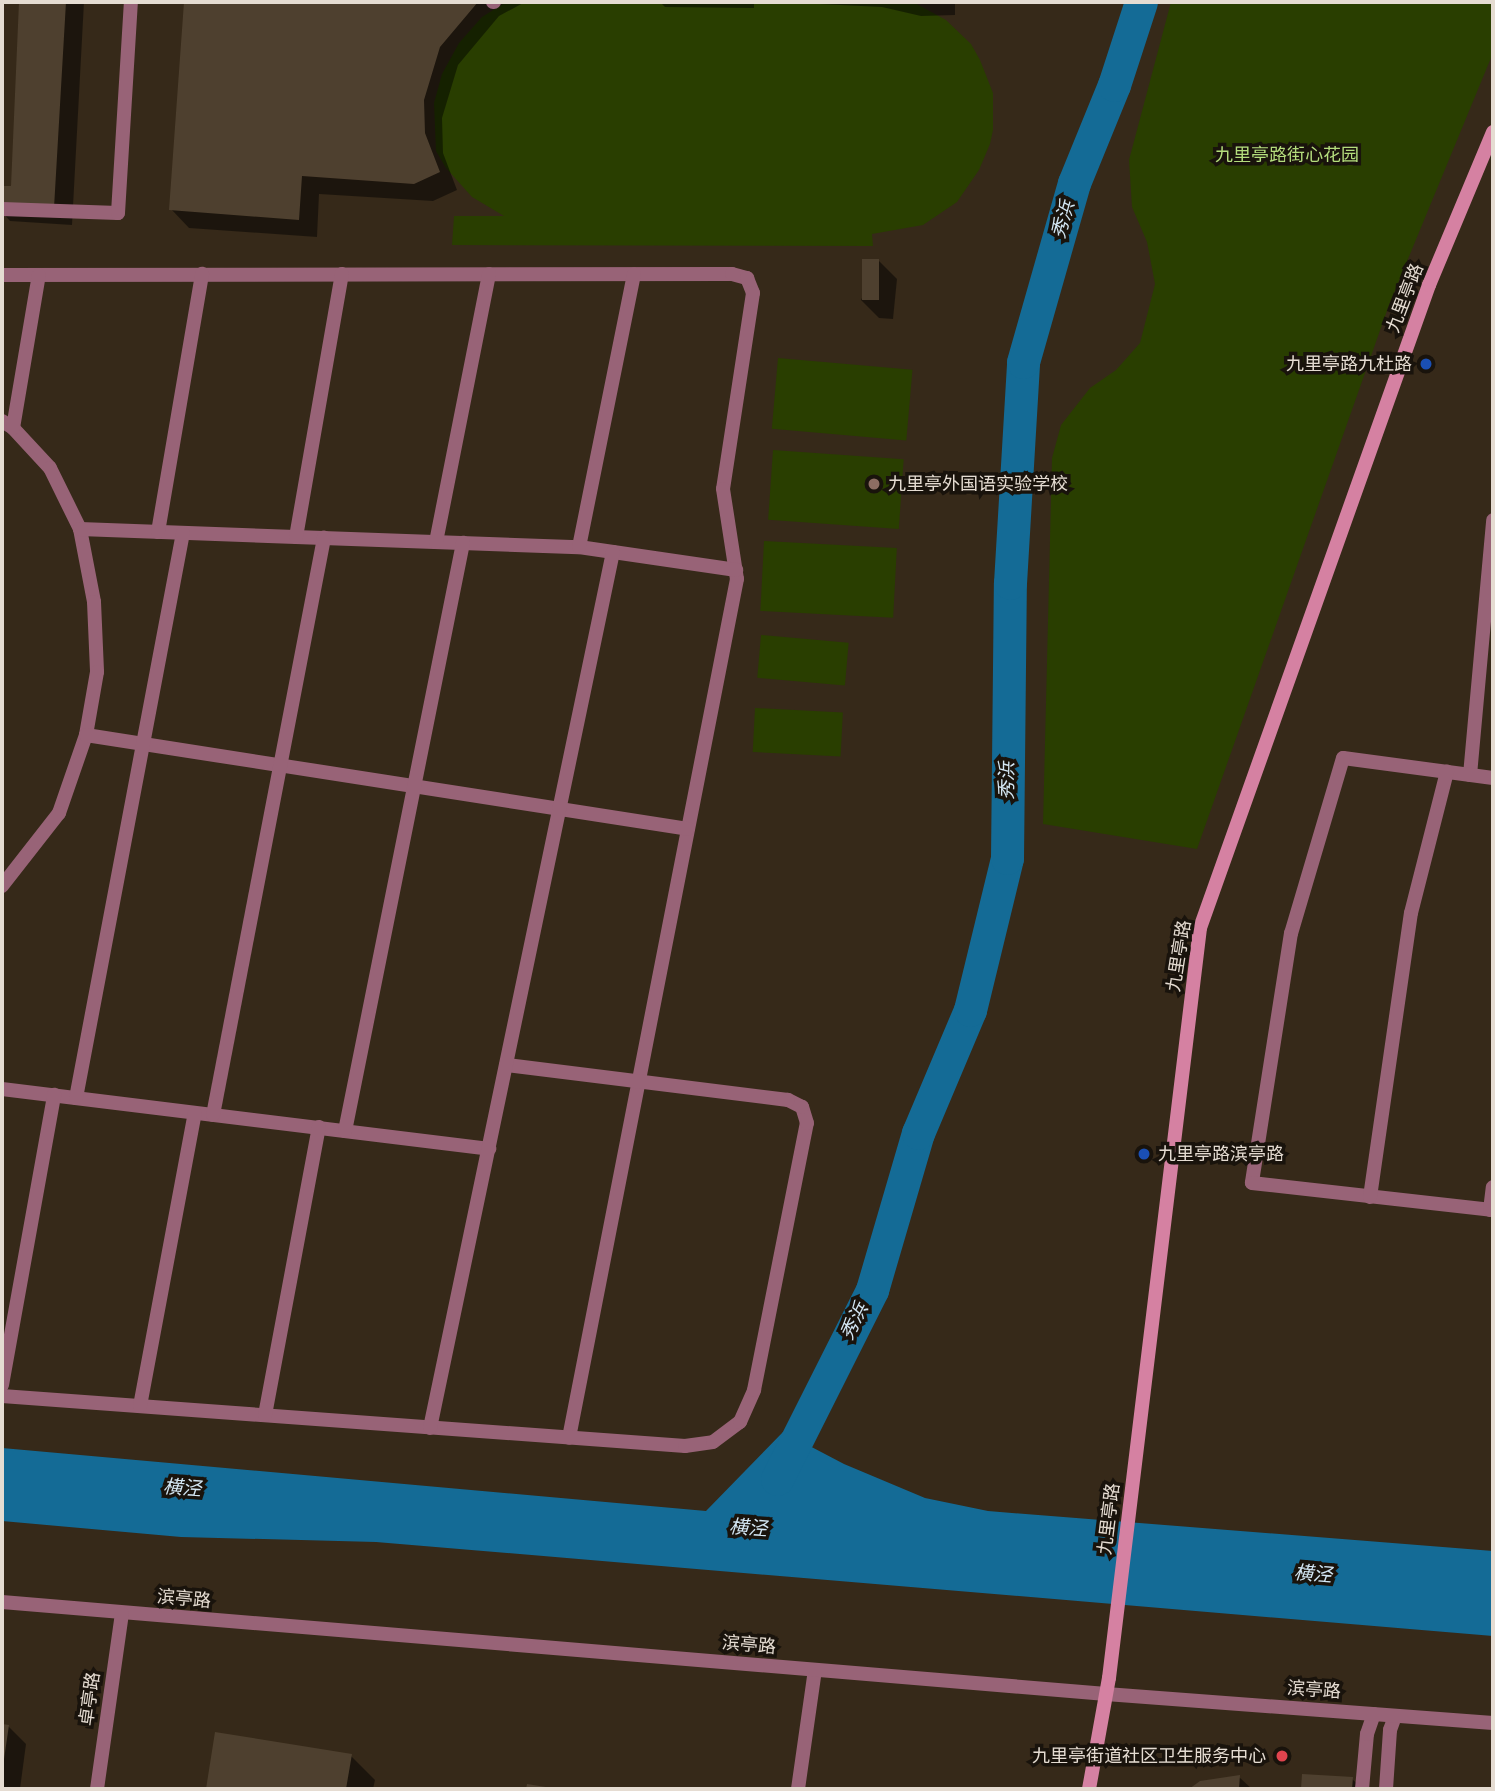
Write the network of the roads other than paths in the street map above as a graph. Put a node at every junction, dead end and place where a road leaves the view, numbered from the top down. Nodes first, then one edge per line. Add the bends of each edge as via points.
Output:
1 (131, 2) edge
2 (1493, 132) edge
3 (2, 209) edge
4 (202, 274) junction
5 (342, 274) junction
6 (489, 274) junction
7 (634, 274) junction
8 (2, 275) edge
9 (39, 275) junction
10 (7, 424) edge
11 (1493, 520) edge
12 (80, 529) junction
13 (158, 532) junction
14 (183, 533) junction
15 (296, 537) junction
16 (324, 538) junction
17 (436, 542) junction
18 (463, 543) junction
19 (579, 547) junction
20 (613, 552) junction
21 (736, 570) junction
22 (86, 736) junction
23 (143, 744) junction
24 (280, 766) junction
25 (1447, 772) junction
26 (1470, 775) junction
27 (1493, 779) edge
28 (414, 786) junction
29 (559, 809) junction
30 (688, 829) junction
31 (2, 886) edge
32 (506, 1065) junction
33 (639, 1081) junction
34 (2, 1089) edge
35 (54, 1095) junction
36 (76, 1098) junction
37 (195, 1113) junction
38 (213, 1115) junction
39 (319, 1128) junction
40 (345, 1130) junction
41 (489, 1149) junction
42 (1493, 1187) edge
43 (1370, 1197) junction
44 (1491, 1210) edge
45 (2, 1385) edge
46 (2, 1396) edge
47 (140, 1406) junction
48 (265, 1415) junction
49 (430, 1428) junction
50 (569, 1438) junction
51 (2, 1602) edge
52 (122, 1614) junction
53 (815, 1670) junction
54 (1106, 1694) junction
55 (1374, 1714) junction
56 (1395, 1716) junction
57 (1493, 1723) edge
58 (97, 1789) edge
59 (798, 1789) edge
60 (1089, 1789) edge
61 (1362, 1789) edge
62 (1386, 1789) edge

1 - 3 street via 118,213
2 - 54 street, 九里亭路 via 1429,285 1200,928
4 - 5 street
4 - 9 street
4 - 13 street
5 - 6 street
5 - 15 street
6 - 7 street
6 - 17 street
7 - 19 street
7 - 21 street via 732,274 747,278 753,293 723,489
8 - 9 street
9 - 10 street
10 - 12 street via 50,468
11 - 26 street
12 - 13 street
12 - 22 street via 94,602 97,672
13 - 14 street
14 - 15 street
14 - 23 street
15 - 16 street
16 - 17 street
16 - 24 street
17 - 18 street
18 - 19 street
18 - 28 street
19 - 20 street
20 - 21 street
20 - 29 street
21 - 30 street
22 - 23 street
22 - 31 street via 59,813
23 - 24 street
23 - 36 street
24 - 28 street
24 - 38 street
25 - 26 street
25 - 43 street via 1411,913
25 - 43 street via 1343,758 1291,933 1252,1183
26 - 27 street
28 - 29 street
28 - 40 street
29 - 30 street
29 - 32 street
30 - 33 street
32 - 33 street
32 - 41 street
33 - 50 street
33 - 50 street via 788,1100 802,1107 807,1123 754,1390 740,1422 713,1442 685,1447
34 - 35 street
35 - 36 street
35 - 45 street
36 - 37 street
37 - 38 street
37 - 47 street
38 - 39 street
39 - 40 street
39 - 48 street
40 - 41 street
41 - 49 street
42 - 44 street
43 - 44 street
46 - 47 street
47 - 48 street
48 - 49 street
49 - 50 street
51 - 52 street, 滨亭路
52 - 53 street, 滨亭路
52 - 58 street, 卓亭路
53 - 54 street, 滨亭路
53 - 59 street
54 - 55 street, 滨亭路
54 - 60 street, 九里亭路
55 - 56 street, 滨亭路
55 - 61 street via 1367,1734
56 - 57 street, 滨亭路
56 - 62 street

